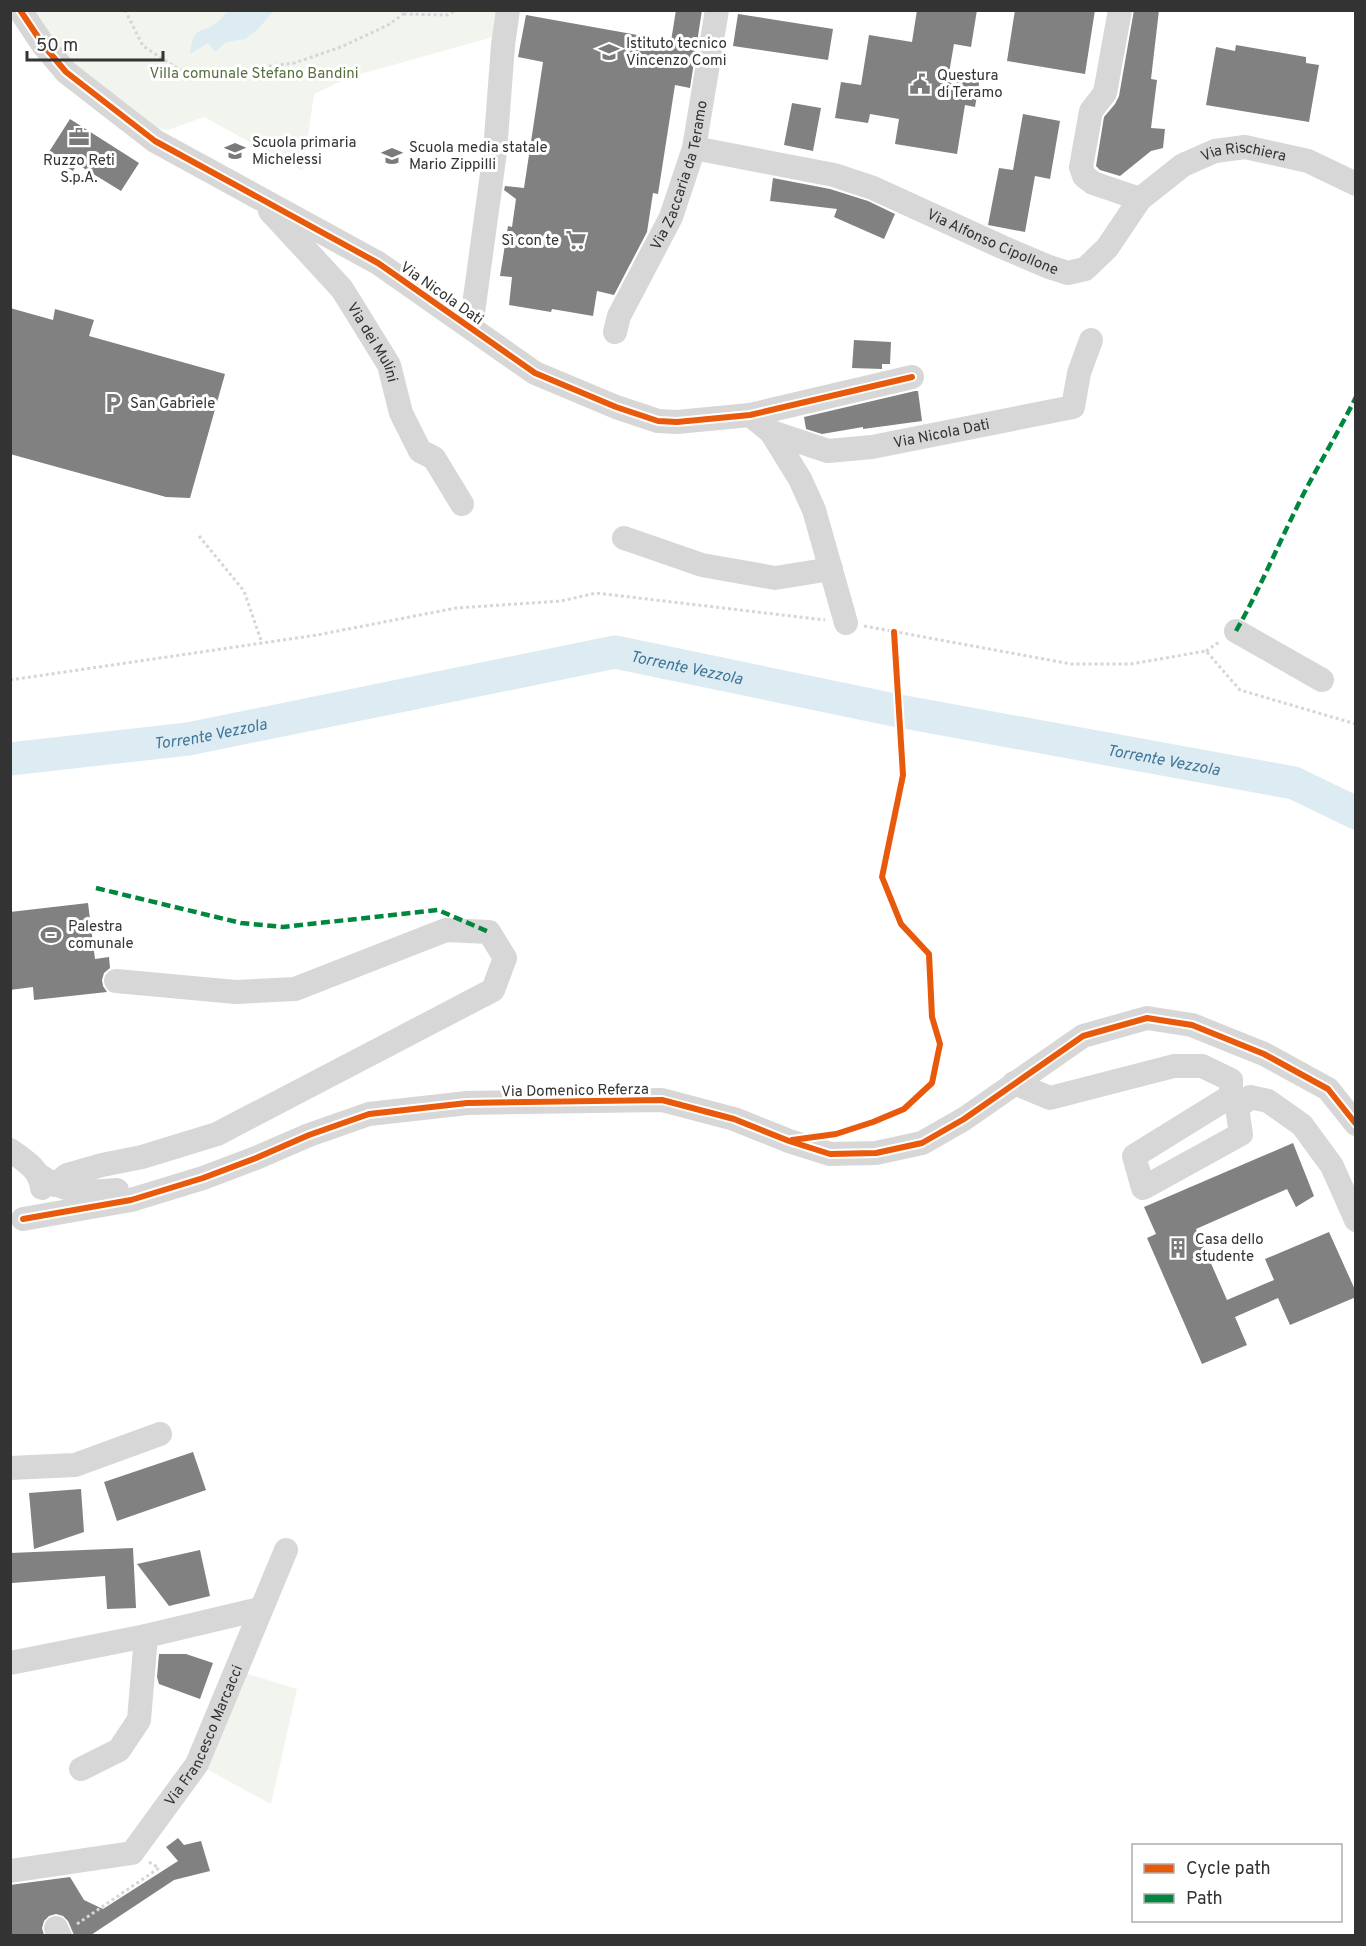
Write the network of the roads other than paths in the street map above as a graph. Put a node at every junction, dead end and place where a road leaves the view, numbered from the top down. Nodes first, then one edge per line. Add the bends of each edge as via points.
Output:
1 (20, 10) edge
2 (508, 10) edge
3 (717, 10) edge
4 (1120, 10) edge
5 (694, 148) junction
6 (1345, 180) edge
7 (256, 196) junction
8 (1140, 199) junction
9 (1356, 204) edge
10 (471, 327) junction
11 (615, 332) dead end
12 (1091, 340) dead end
13 (912, 377) dead end
14 (750, 415) junction
15 (771, 432) junction
16 (462, 504) dead end
17 (624, 538) dead end
18 (831, 569) junction
19 (846, 623) road end
20 (1236, 631) dead end
21 (1322, 680) dead end
22 (116, 981) dead end
23 (1014, 1083) junction
24 (1231, 1096) junction
25 (1356, 1124) edge
26 (28, 1165) edge
27 (203, 1178) junction
28 (1346, 1180) edge
29 (17, 1220) edge
30 (1356, 1220) edge
31 (160, 1434) dead end
32 (10, 1468) edge
33 (286, 1550) dead end
34 (260, 1609) junction
35 (146, 1636) junction
36 (10, 1663) edge
37 (81, 1769) dead end
38 (10, 1871) edge

1 - 7 street, Via Nicola Dati via 66,72 155,141
2 - 10 street via 495,152
3 - 5 street, Via Zaccaria da Teramo
4 - 8 street via 1105,93 1091,111 1081,167 1084,177 1093,183
5 - 8 street, Via Alfonso Cipollone via 834,175 873,188 1068,273 1085,269 1107,248
5 - 11 street, Via Zaccaria da Teramo via 671,217
6 - 8 street, Via Rischiera via 1308,161 1245,147 1215,150 1183,165
6 - 9 street via 1345,191
7 - 10 street, Via Nicola Dati via 378,262
7 - 16 street, Via dei Mulini via 342,289 389,365 401,413 420,451 434,458
10 - 14 street, Via Nicola Dati via 535,373 658,421
12 - 15 street, Via Nicola Dati via 1079,373 1073,407 872,447 828,451
13 - 14 street, Via Nicola Dati
14 - 15 street, Via Nicola Dati
15 - 18 street via 814,510
17 - 18 street via 702,565 774,578
18 - 19 street
20 - 21 street
22 - 26 street via 236,992 295,989 446,930 489,932 506,958 493,990 217,1134 66,1175
23 - 24 street via 1050,1098 1173,1066 1202,1066 1231,1080
23 - 25 street, Via Domenico Referza via 1083,1036 1147,1018 1192,1025 1264,1054 1328,1089
23 - 27 street, Via Domenico Referza via 922,1143 876,1153 830,1154 734,1119 662,1100 467,1103 369,1114
24 - 28 street via 1248,1083 1271,1088 1313,1119 1344,1162
24 - 28 street via 1134,1156 1143,1188 1241,1134 1237,1108 1250,1097 1268,1101 1302,1125
26 - 27 street, Via Domenico Referza via 71,1191 102,1191
26 - 29 street via 42,1185 41,1195 32,1213
27 - 29 street, Via Domenico Referza via 131,1200
28 - 30 street
31 - 32 street via 75,1465
33 - 34 street, Via Francesco Marcacci
34 - 35 street
34 - 38 street, Via Francesco Marcacci via 197,1764 132,1853
35 - 36 street
35 - 37 street via 139,1720 119,1750

